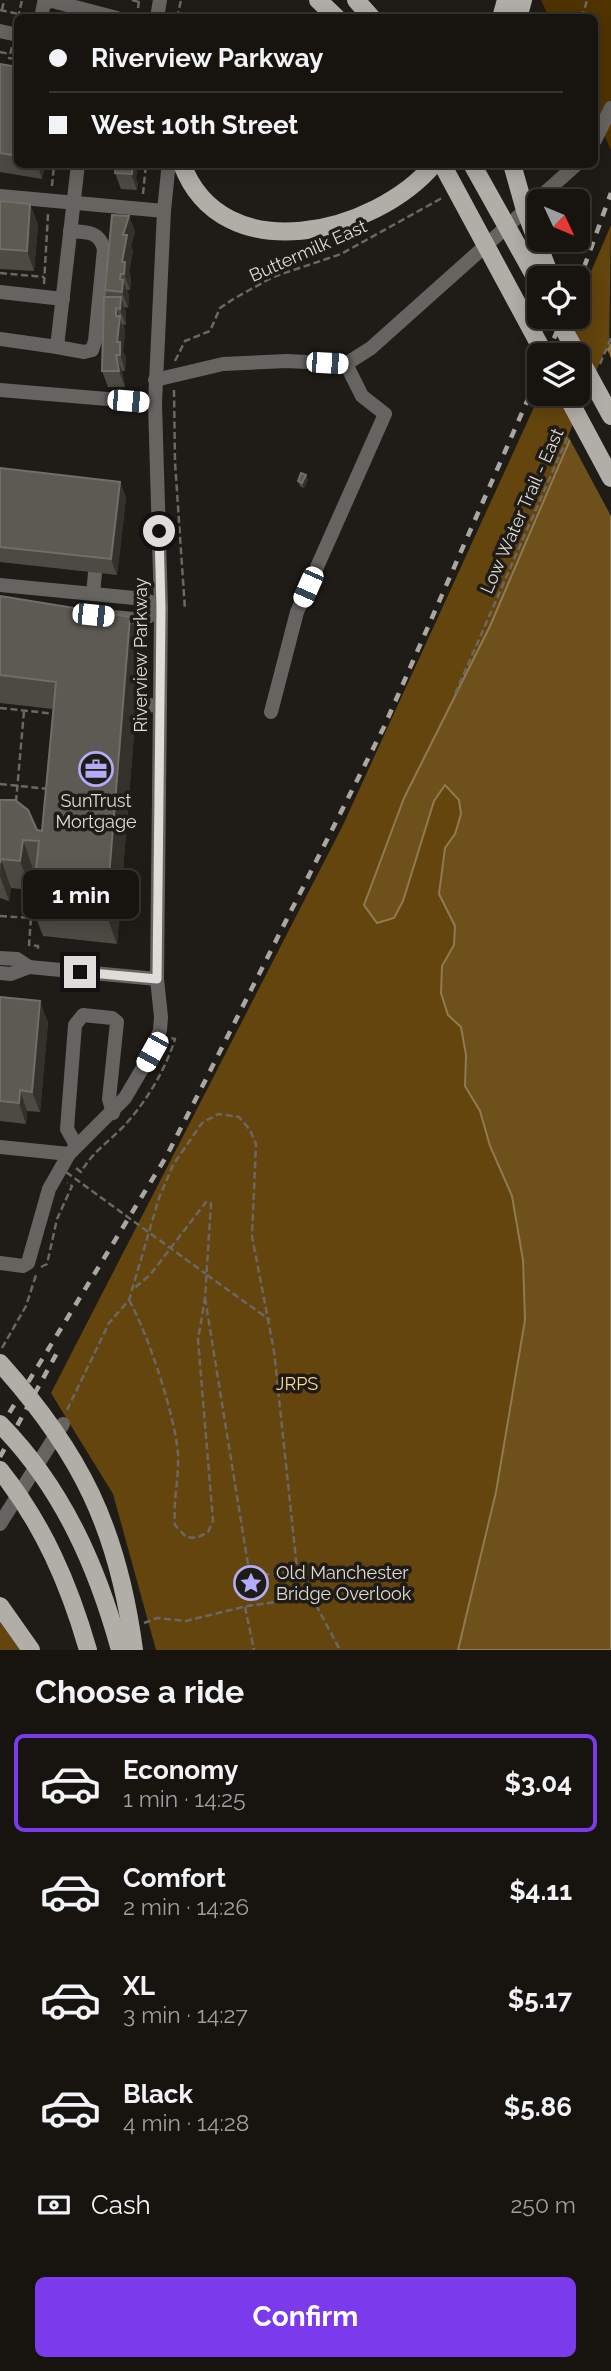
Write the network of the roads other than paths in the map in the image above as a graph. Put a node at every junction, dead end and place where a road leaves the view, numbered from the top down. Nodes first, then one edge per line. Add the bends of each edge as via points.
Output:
1 (318, 0) edge
2 (356, 0) edge
3 (42, 14) edge
4 (102, 14) edge
5 (333, 14) edge
6 (368, 14) edge
7 (611, 108) edge
8 (598, 134) edge
9 (78, 168) edge
10 (170, 168) edge
11 (185, 168) edge
12 (430, 168) edge
13 (444, 168) edge
14 (474, 168) edge
15 (513, 168) edge
16 (574, 168) edge
17 (0, 195) edge
18 (75, 202) junction
19 (164, 211) junction
20 (70, 231) junction
21 (528, 266) edge
22 (546, 266) edge
23 (0, 292) edge
24 (57, 294) junction
25 (566, 329) edge
26 (572, 329) edge
27 (0, 339) edge
28 (539, 343) edge
29 (58, 347) junction
30 (346, 364) junction
31 (594, 369) junction
32 (155, 380) junction
33 (0, 390) edge
34 (155, 403) junction
35 (572, 406) edge
36 (611, 416) edge
37 (611, 478) edge
38 (94, 573) dead end
39 (0, 585) edge
40 (93, 594) junction
41 (161, 608) junction
42 (102, 616) edge
43 (136, 704) dead end
44 (160, 706) junction
45 (271, 712) dead end
46 (0, 958) edge
47 (29, 967) junction
48 (0, 972) edge
49 (157, 979) junction
50 (113, 1113) junction
51 (0, 1147) edge
52 (72, 1150) junction
53 (0, 1263) edge
54 (0, 1363) edge
55 (0, 1424) edge
56 (62, 1424) road end
57 (0, 1470) edge
58 (0, 1524) edge
59 (0, 1606) edge
60 (31, 1650) edge
61 (88, 1650) edge
62 (120, 1650) edge
63 (134, 1650) edge

1 - 5 main road
2 - 6 main road
3 - 4 street via 44,3 52,1
7 - 8 street
9 - 18 street
10 - 19 street, Riverview Parkway
11 - 12 main road via 204,199 224,216 249,226 296,231 328,228 371,214 411,188
13 - 28 main road, bridge
14 - 21 main road, bridge
15 - 22 main road, bridge
16 - 30 street via 371,348
17 - 18 street
18 - 19 street
18 - 20 street
19 - 32 street, Riverview Parkway
20 - 24 street
20 - 29 street via 93,233 104,249 95,341 92,350 84,352
23 - 24 street
24 - 29 street
25 - 31 main road, bridge
26 - 31 main road, bridge
27 - 29 street
30 - 32 street via 223,364
30 - 45 street via 362,396 385,414 297,612
31 - 36 main road, bridge
32 - 34 street, Riverview Parkway
33 - 34 street
34 - 41 street, Riverview Parkway
35 - 37 main road, bridge
38 - 40 street
39 - 40 street
40 - 41 street via 145,599
41 - 42 street via 143,620
41 - 44 street, Riverview Parkway
43 - 44 street
44 - 49 street, Riverview Parkway
46 - 47 street via 17,959
47 - 48 street via 11,974
47 - 49 street
49 - 50 street, Riverview Parkway via 160,1036
50 - 52 street, Riverview Parkway
50 - 52 street via 109,1100 117,1022 83,1015 75,1025 66,1129
51 - 52 street
52 - 53 street, Riverview Parkway via 49,1189 27,1263
54 - 63 main road, bridge via 51,1423 93,1496 115,1554
55 - 62 main road, bridge via 35,1466 76,1532 98,1579
56 - 58 street
57 - 61 main road, bridge via 49,1544
59 - 60 main road

